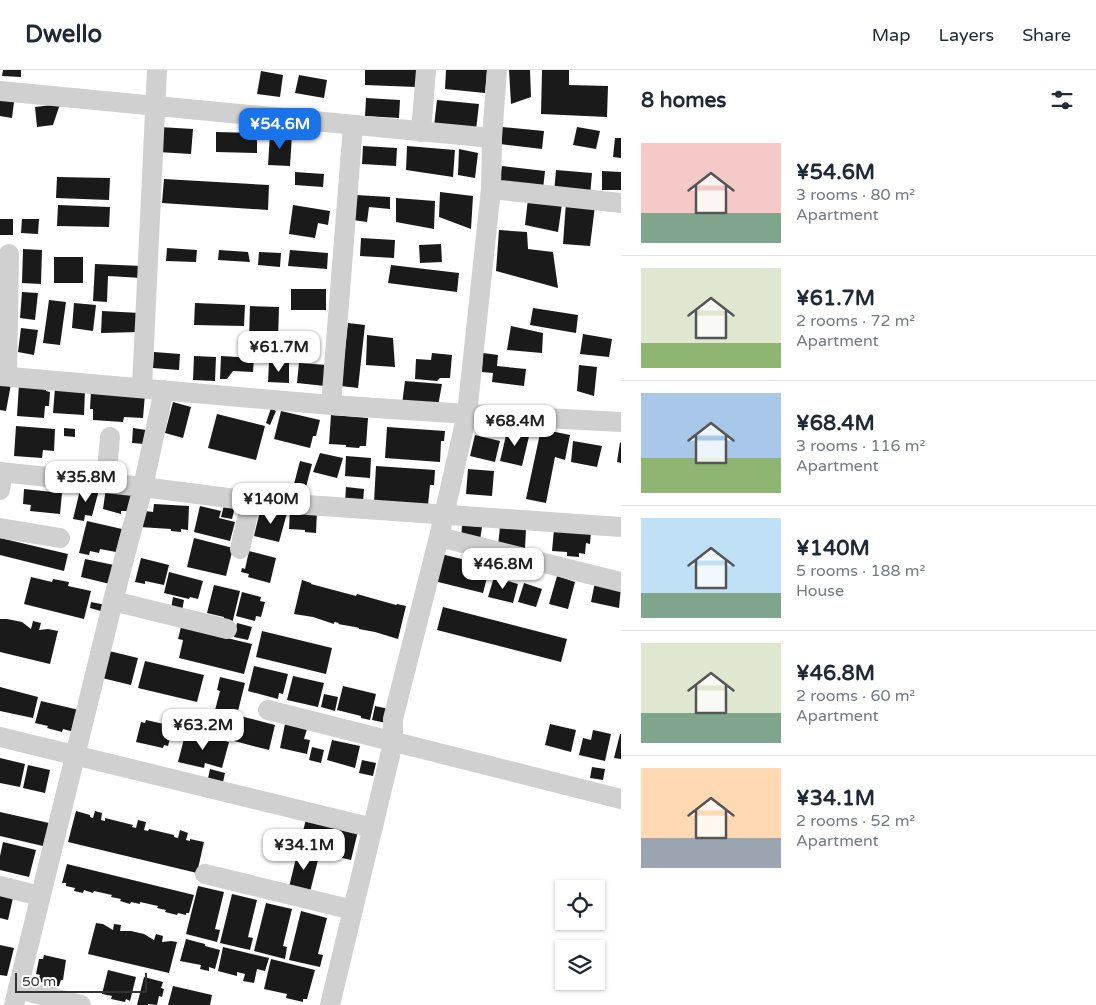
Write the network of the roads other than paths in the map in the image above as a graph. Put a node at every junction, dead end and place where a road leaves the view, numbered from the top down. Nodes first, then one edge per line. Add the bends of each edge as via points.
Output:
1 (156, 70) edge
2 (426, 70) edge
3 (497, 70) edge
4 (0, 91) edge
5 (155, 105) junction
6 (353, 126) junction
7 (422, 132) junction
8 (492, 138) junction
9 (491, 189) junction
10 (621, 203) edge
11 (10, 254) dead end
12 (4, 376) edge
13 (142, 387) junction
14 (164, 390) junction
15 (332, 405) junction
16 (467, 414) junction
17 (621, 422) edge
18 (110, 437) dead end
19 (1, 478) edge
20 (106, 483) junction
21 (143, 487) junction
22 (252, 501) junction
23 (444, 514) junction
24 (0, 528) edge
25 (621, 528) edge
26 (439, 537) junction
27 (60, 538) dead end
28 (240, 549) dead end
29 (621, 582) edge
30 (113, 601) junction
31 (227, 629) dead end
32 (268, 710) dead end
33 (0, 737) edge
34 (393, 743) junction
35 (74, 755) junction
36 (621, 799) edge
37 (373, 828) junction
38 (205, 874) dead end
39 (0, 886) edge
40 (40, 896) junction
41 (353, 910) junction
42 (16, 997) edge
43 (81, 1005) edge
44 (330, 1005) edge

1 - 5 street
2 - 7 street
3 - 8 street
4 - 5 street
5 - 6 street
5 - 13 street
6 - 7 street
6 - 15 street
7 - 8 street
8 - 9 street
9 - 10 street
9 - 16 street
11 - 12 street
12 - 13 street
13 - 14 street
14 - 15 street
14 - 21 street
15 - 16 street
16 - 17 street
16 - 23 street
18 - 20 street
19 - 20 street
20 - 21 street
21 - 22 street
21 - 30 street
22 - 23 street
22 - 28 street
23 - 25 street
23 - 26 street
24 - 27 street
26 - 29 street
26 - 34 street via 393,719
30 - 31 street
30 - 35 street
32 - 34 street
33 - 35 street
34 - 36 street
34 - 37 street
35 - 37 street
35 - 40 street
37 - 41 street
38 - 41 street
39 - 40 street
40 - 42 street
41 - 44 street
42 - 43 street

